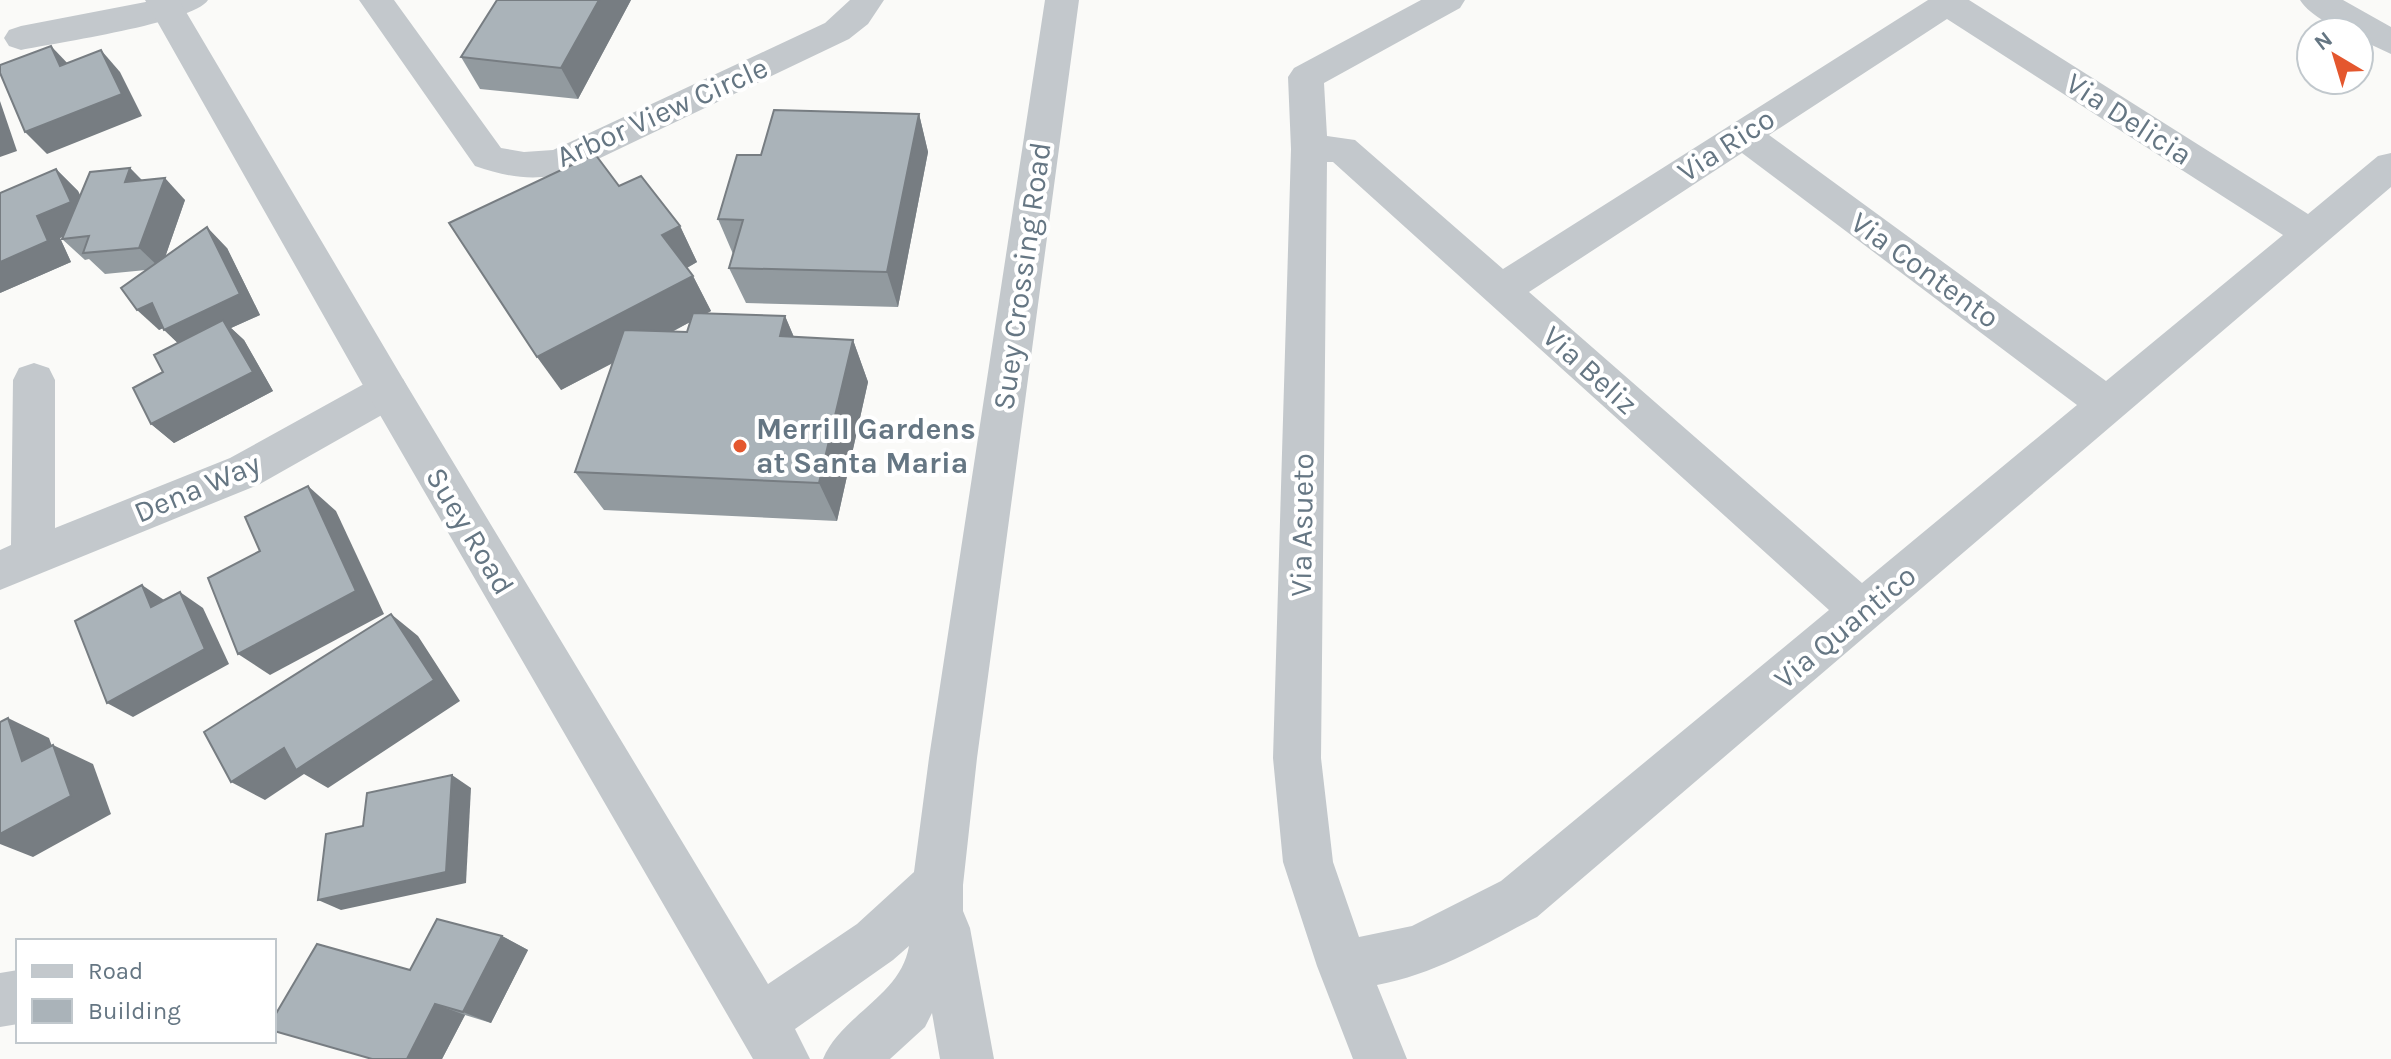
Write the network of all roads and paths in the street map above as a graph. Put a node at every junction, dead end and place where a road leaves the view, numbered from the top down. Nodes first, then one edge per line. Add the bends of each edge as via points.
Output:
1 (94, 0) edge
2 (376, 0) edge
3 (867, 0) edge
4 (1062, 0) edge
5 (1448, 0) edge
6 (2317, 0) edge
7 (1950, 2) edge
8 (174, 3) edge
9 (10, 42) edge
10 (2391, 42) edge
11 (1743, 135) junction
12 (1309, 149) junction
13 (2391, 166) edge
14 (2310, 234) junction
15 (1501, 290) junction
16 (34, 380) dead end
17 (388, 391) junction
18 (2108, 405) junction
19 (17, 563) edge
20 (1863, 612) junction
21 (938, 885) junction
22 (1343, 966) junction
23 (772, 1040) edge
24 (850, 1059) edge
25 (967, 1059) edge
26 (1380, 1059) edge

1 - 9 street
2 - 3 street, Arbor View Circle via 488,157 511,166 537,167 560,162 837,31
4 - 21 street, Suey Crossing Road
5 - 12 street, Via Asueto via 1306,77
6 - 10 street
7 - 11 street, Via Rico
7 - 14 street, Via Delicia
8 - 9 street
8 - 17 street, Suey Road
11 - 15 street, Via Rico
11 - 18 street, Via Contento
12 - 15 street, Via Beliz via 1342,149
12 - 22 street, Via Asueto via 1297,758 1308,862
13 - 14 street, Via Quantico
14 - 18 street, Via Quantico
15 - 20 street, Via Beliz
16 - 19 street
17 - 19 street, Dena Way via 245,471
17 - 23 street, Suey Road
18 - 20 street, Via Quantico
20 - 22 street, Via Quantico via 1519,899 1417,951
21 - 23 street
21 - 24 street via 935,956 906,1008
21 - 25 street
22 - 26 street

